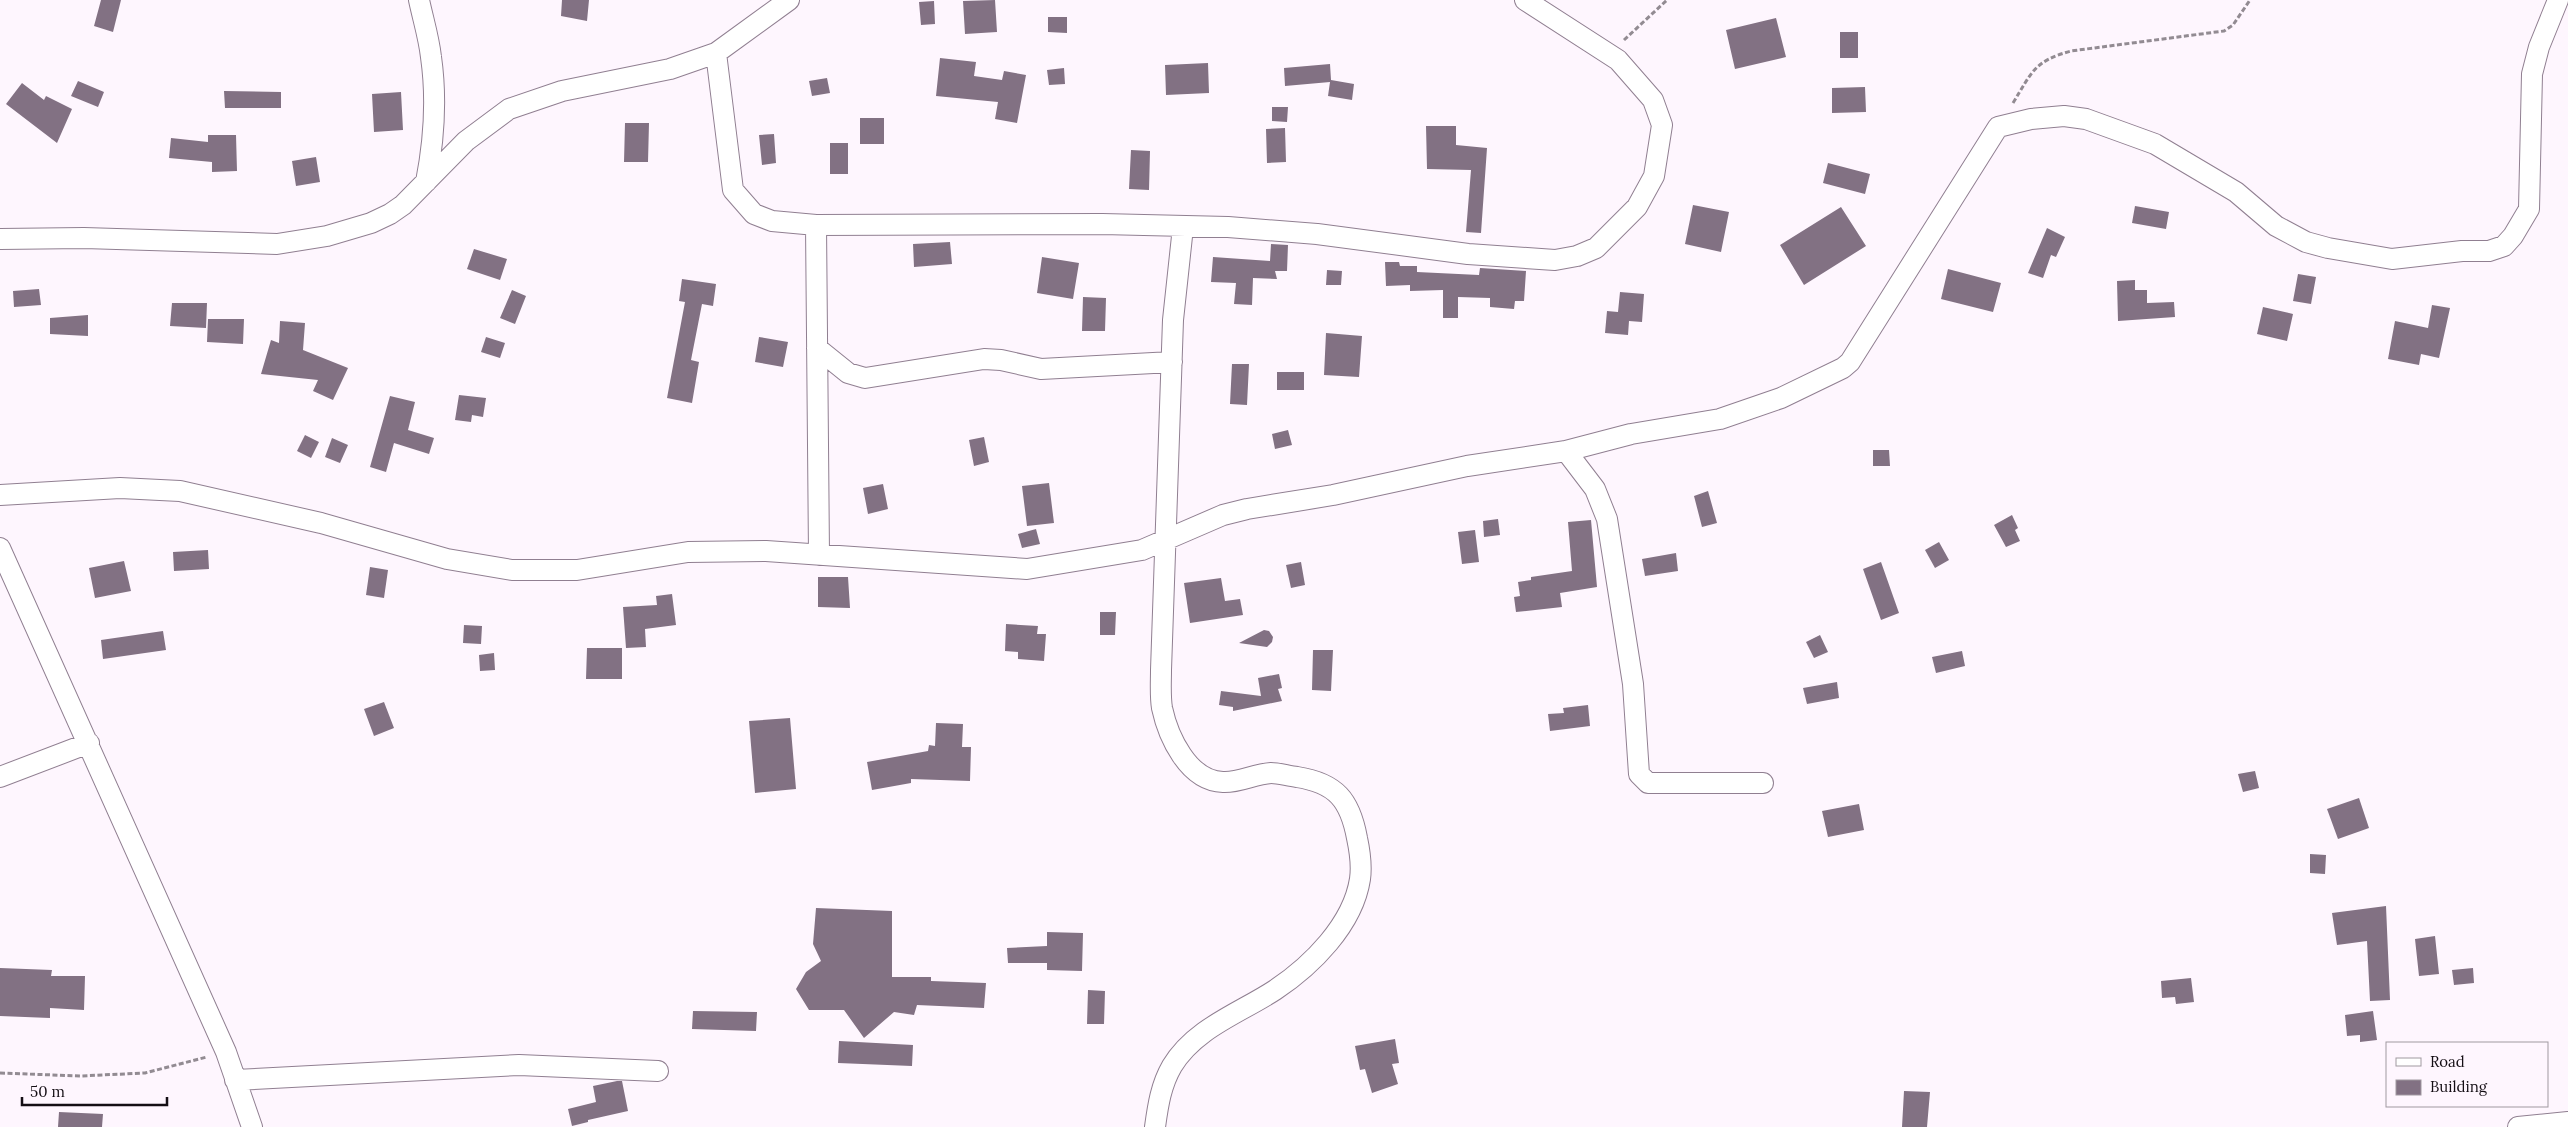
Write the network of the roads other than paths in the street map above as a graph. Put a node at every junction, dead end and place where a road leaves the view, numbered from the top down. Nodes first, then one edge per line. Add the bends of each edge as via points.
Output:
1 (419, 0) edge
2 (789, 0) edge
3 (1525, 0) edge
4 (2558, 0) edge
5 (716, 52) junction
6 (426, 182) junction
7 (816, 225) junction
8 (1183, 227) junction
9 (0, 239) edge
10 (817, 348) junction
11 (1172, 362) junction
12 (1566, 451) junction
13 (0, 495) edge
14 (1164, 540) junction
15 (0, 548) edge
16 (819, 555) junction
17 (88, 743) junction
18 (0, 777) edge
19 (1763, 783) dead end
20 (658, 1071) dead end
21 (235, 1080) junction
22 (2568, 1122) edge
23 (252, 1127) edge
24 (1155, 1127) edge
25 (2518, 1127) edge

1 - 6 street via 434,90 432,152
2 - 5 street
3 - 8 street via 1618,60 1653,100 1662,125 1654,176 1638,207 1596,248 1555,260 1468,254 1308,233
4 - 12 street via 2532,74 2529,209 2514,236 2504,246 2489,251 2392,259 2328,248 2306,242 2276,226 2236,192 2155,144 2086,119 2064,116 2031,119 1998,127 1855,354 1843,368 1749,411 1631,434
5 - 6 street via 670,69 562,91 509,109 466,141
5 - 7 street via 733,190 754,214 772,221
6 - 9 street via 390,214 371,223 301,242
7 - 8 street via 1102,224
7 - 10 street
8 - 11 street
10 - 11 street via 848,374 864,378 984,360 1041,369
10 - 16 street
11 - 14 street
12 - 14 street via 1467,466 1333,495 1247,509 1223,515
12 - 19 street via 1595,489 1607,519 1633,684 1639,774 1648,783
13 - 16 street via 120,488 180,491 321,524 447,559 512,570 577,570 688,552 766,551
14 - 16 street via 1119,556 1027,569
14 - 24 street via 1162,706 1168,732 1181,754 1206,778 1220,782 1235,782 1270,773 1313,779 1329,786 1343,798 1351,813 1361,857 1360,880 1351,906 1318,955 1275,990 1195,1039 1173,1064 1166,1079
15 - 17 street
17 - 18 street
17 - 21 street via 226,1052
20 - 21 street via 519,1065
21 - 23 street
22 - 25 street

